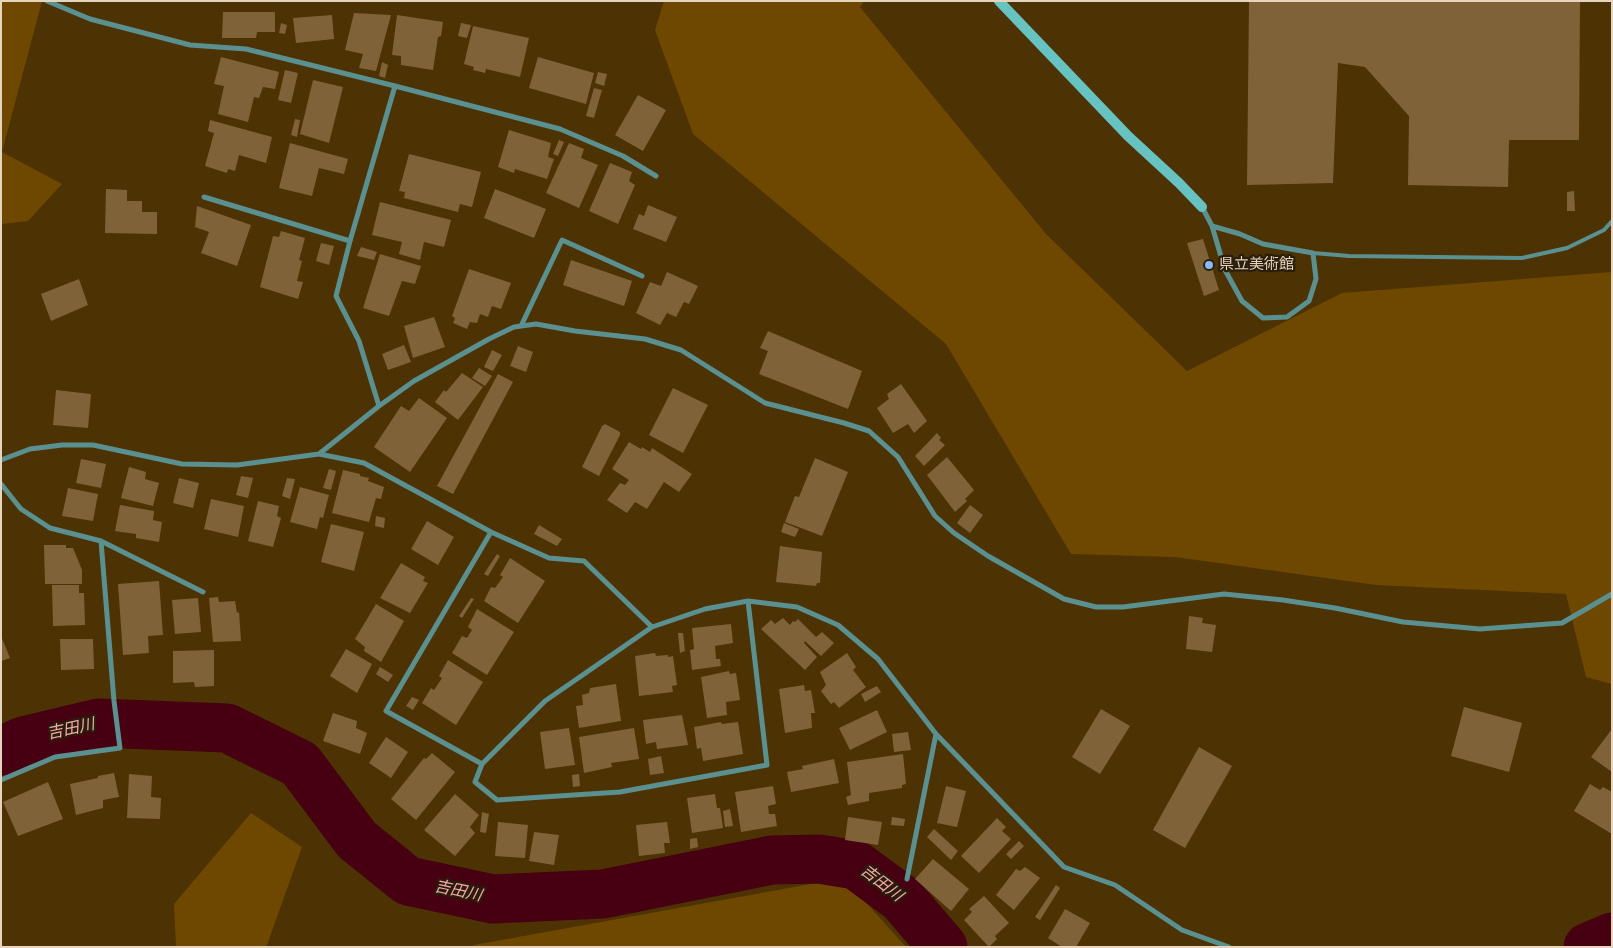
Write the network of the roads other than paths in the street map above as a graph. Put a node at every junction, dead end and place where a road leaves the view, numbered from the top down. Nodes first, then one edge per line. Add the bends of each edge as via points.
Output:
1 (47, 1) edge
2 (999, 1) edge
3 (395, 86) junction
4 (656, 176) dead end
5 (204, 197) dead end
6 (1202, 207) joint
7 (1612, 221) edge
8 (1212, 226) junction
9 (350, 241) junction
10 (1314, 253) junction
11 (642, 276) dead end
12 (521, 326) junction
13 (379, 406) junction
14 (319, 454) junction
15 (1, 460) edge
16 (1, 484) edge
17 (491, 532) junction
18 (101, 541) junction
19 (203, 592) dead end
20 (1612, 594) edge
21 (748, 601) junction
22 (652, 627) junction
23 (936, 734) junction
24 (482, 764) junction
25 (1, 780) edge
26 (907, 879) dead end
27 (1229, 947) edge

1 - 3 street via 90,19 190,46 246,49
2 - 6 street via 1128,136
3 - 4 street via 560,129 622,156
3 - 9 street
5 - 9 street
6 - 8 street
7 - 10 lane via 1604,230 1567,248 1522,258
8 - 10 street via 1263,244
8 - 10 street via 1225,270 1242,301 1263,318 1288,317 1309,301 1316,279
9 - 13 street via 336,296 359,341
11 - 12 street via 562,240
12 - 13 street via 497,335 414,381
12 - 20 street via 536,324 645,339 681,350 765,402 869,431 898,457 935,516 954,533 1064,599 1096,607 1224,594 1335,608 1403,622 1480,629 1562,624
13 - 14 street
14 - 15 street via 237,465 182,464 93,445 62,445 30,449
14 - 17 street via 364,462
16 - 18 street via 21,509 50,528
17 - 22 street via 549,558 584,561
17 - 24 street via 386,711
18 - 19 street
18 - 25 street via 120,748 55,757
21 - 22 street via 705,609
21 - 23 street via 798,607 838,625 878,658
21 - 24 street via 767,765 620,792 497,800 475,782
22 - 24 street via 545,701
23 - 26 street
23 - 27 street via 1064,867 1115,885 1182,930

